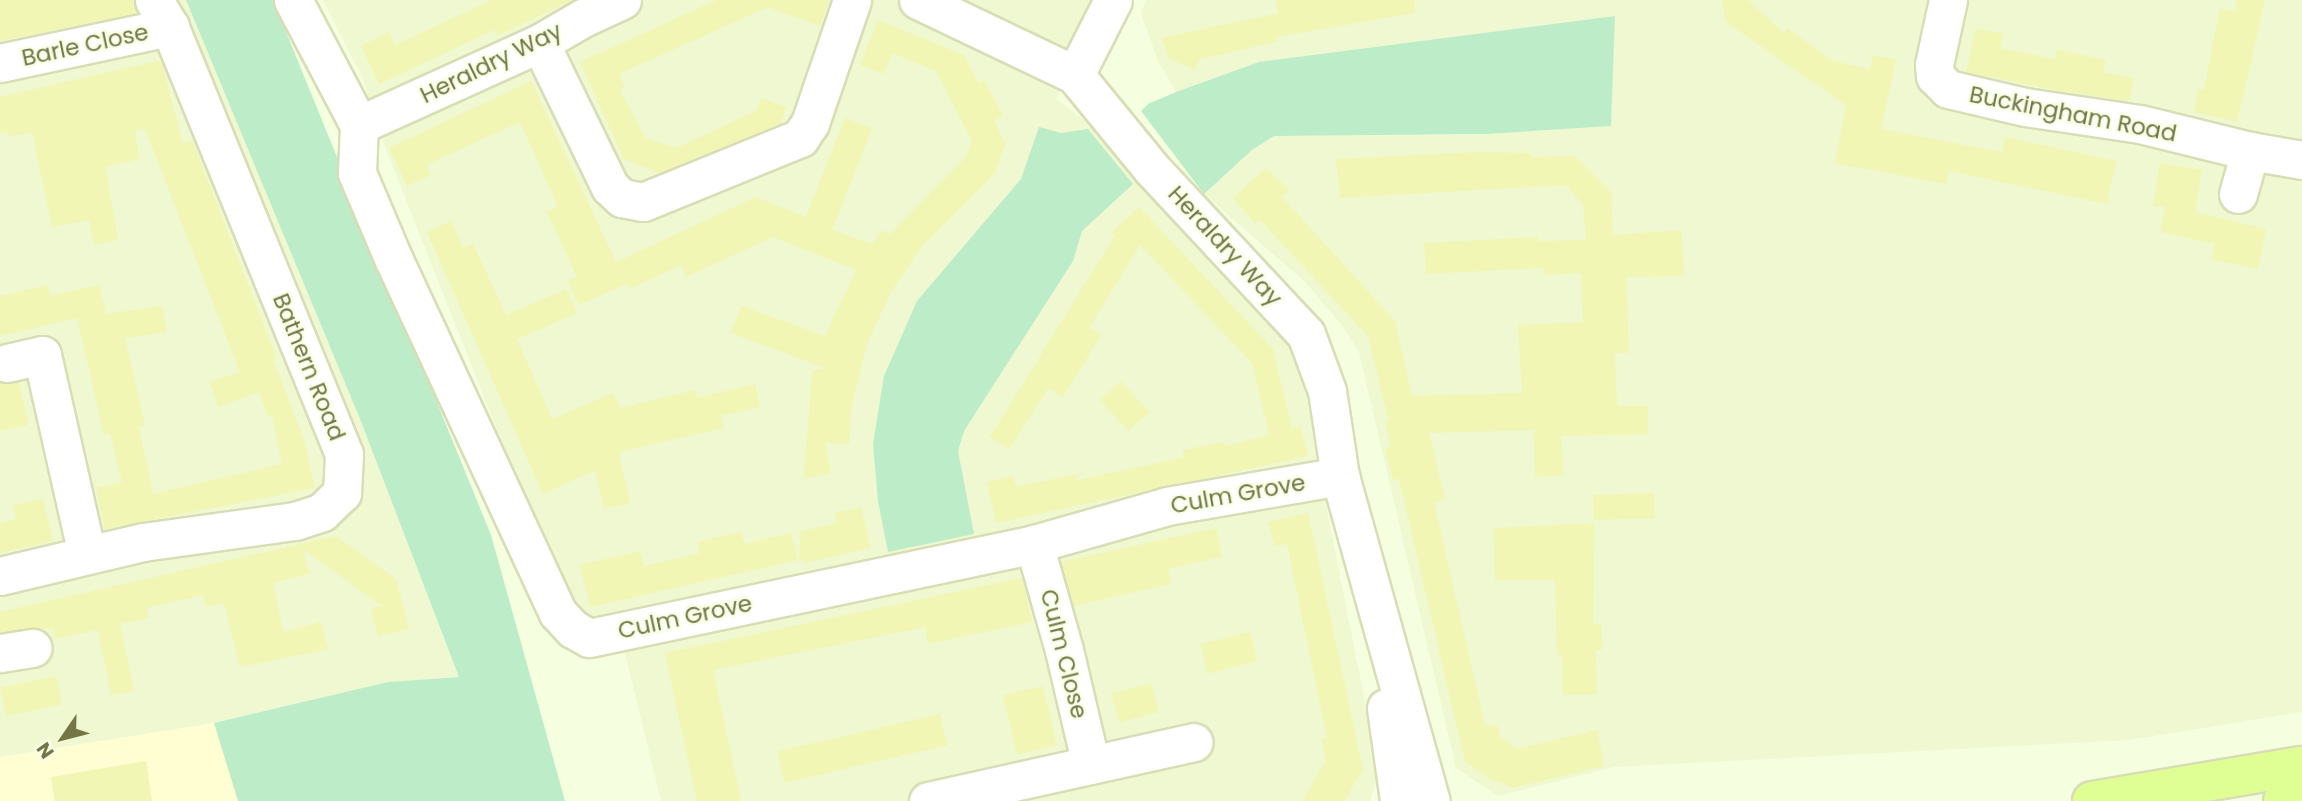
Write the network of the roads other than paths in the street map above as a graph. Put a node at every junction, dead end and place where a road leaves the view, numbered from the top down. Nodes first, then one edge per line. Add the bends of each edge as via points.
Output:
1 (293, 0) edge
2 (622, 0) edge
3 (852, 0) edge
4 (918, 0) edge
5 (1113, 0) edge
6 (1948, 0) edge
7 (579, 9) edge
8 (162, 14) edge
9 (540, 43) junction
10 (0, 63) edge
11 (1075, 75) junction
12 (359, 125) junction
13 (2250, 151) junction
14 (2302, 160) edge
15 (2238, 194) dead end
16 (7, 363) dead end
17 (1340, 476) junction
18 (1034, 544) junction
19 (88, 555) junction
20 (0, 576) edge
21 (1376, 606) junction
22 (1194, 743) dead end
23 (1091, 765) junction
24 (2302, 766) edge
25 (1395, 794) edge
26 (2302, 797) edge
27 (928, 801) edge
28 (1431, 801) edge
29 (2092, 801) edge
30 (2283, 801) edge

1 - 12 street
2 - 7 street, Heraldry Way
3 - 9 street via 810,123 800,138 643,202 622,198 610,187
4 - 11 street, Heraldry Way
5 - 11 street
6 - 13 street, Buckingham Road via 1934,65 1935,76 1948,89 2025,107 2140,124
7 - 9 street, Heraldry Way
8 - 10 street, Barle Close
8 - 19 street, Bathern Road via 344,454 342,493 322,512 295,521 143,542
9 - 12 street, Heraldry Way
11 - 17 street, Heraldry Way via 1152,168 1306,334 1327,391
12 - 18 street, Culm Grove via 357,173 546,588 558,613 573,629 589,638
13 - 14 street, Buckingham Road
13 - 15 street
16 - 19 street via 53,352
17 - 18 street, Culm Grove via 1167,506
17 - 21 street, Heraldry Way
18 - 23 street, Culm Close
19 - 20 street, Bathern Road
21 - 25 street, Heraldry Way
21 - 28 street, Heraldry Way
22 - 23 street
23 - 27 street
24 - 29 main road
26 - 30 main road

